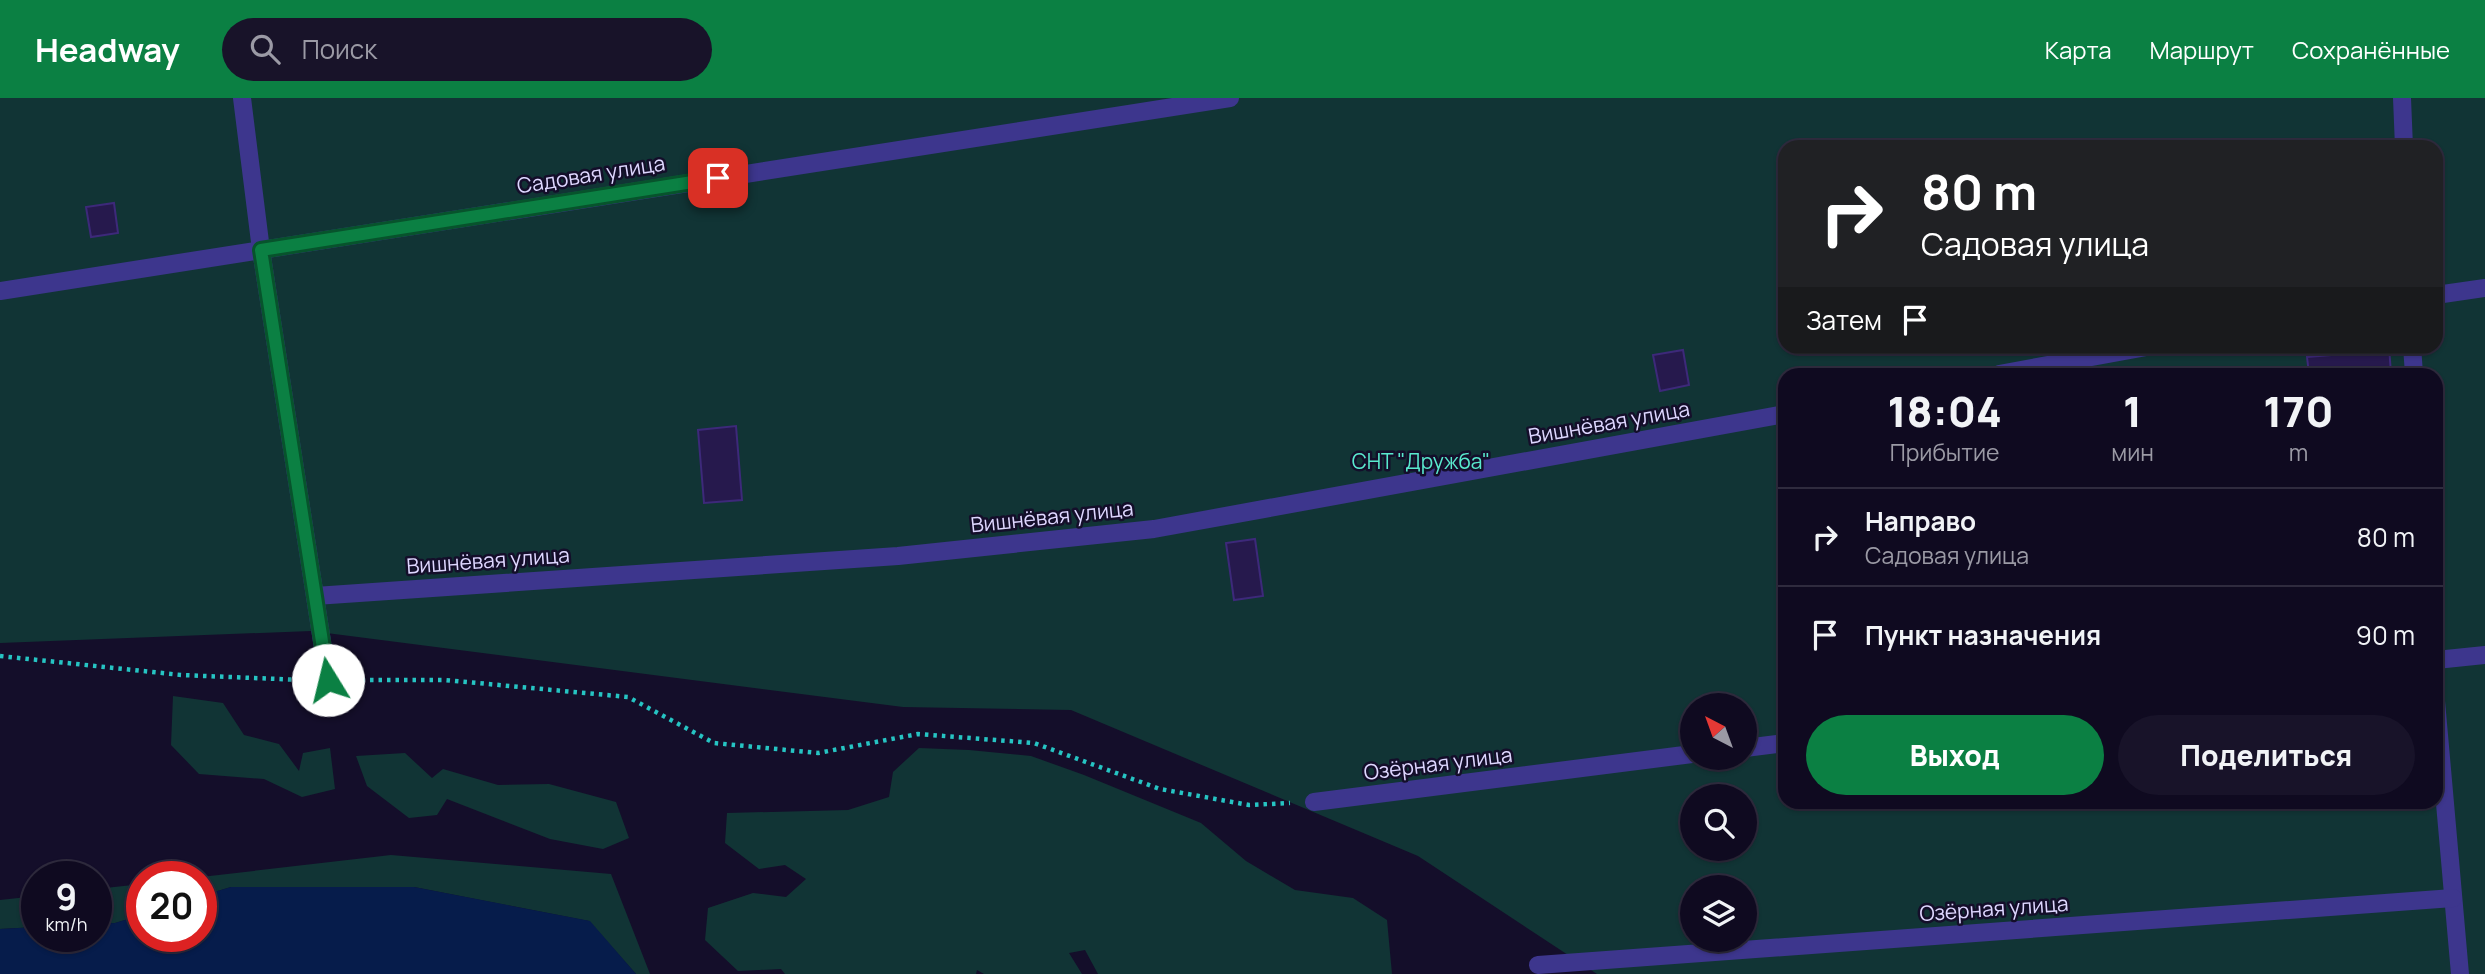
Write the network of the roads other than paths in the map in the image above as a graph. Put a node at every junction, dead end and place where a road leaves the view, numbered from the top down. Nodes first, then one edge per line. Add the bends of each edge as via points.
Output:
1 (242, 98) edge
2 (1230, 98) edge
3 (2402, 98) edge
4 (2404, 140) edge
5 (261, 250) junction
6 (2485, 288) edge
7 (0, 291) edge
8 (2443, 294) edge
9 (2108, 354) edge
10 (2032, 368) edge
11 (1778, 415) edge
12 (315, 596) junction
13 (2485, 654) edge
14 (2443, 659) edge
15 (328, 680) road end
16 (1778, 744) edge
17 (1757, 746) edge
18 (1680, 756) edge
19 (2443, 782) edge
20 (1314, 802) road end
21 (2453, 898) junction
22 (1538, 965) dead end
23 (2460, 974) edge

1 - 5 lane
2 - 5 lane, Садовая улица
3 - 4 lane
5 - 7 lane, Садовая улица
5 - 12 lane
6 - 8 lane
9 - 10 lane
11 - 12 lane, Вишнёвая улица via 1154,529 898,556
12 - 15 lane
13 - 14 lane
16 - 17 lane
18 - 20 lane, Озёрная улица
19 - 21 lane
21 - 22 lane, Озёрная улица
21 - 23 lane

